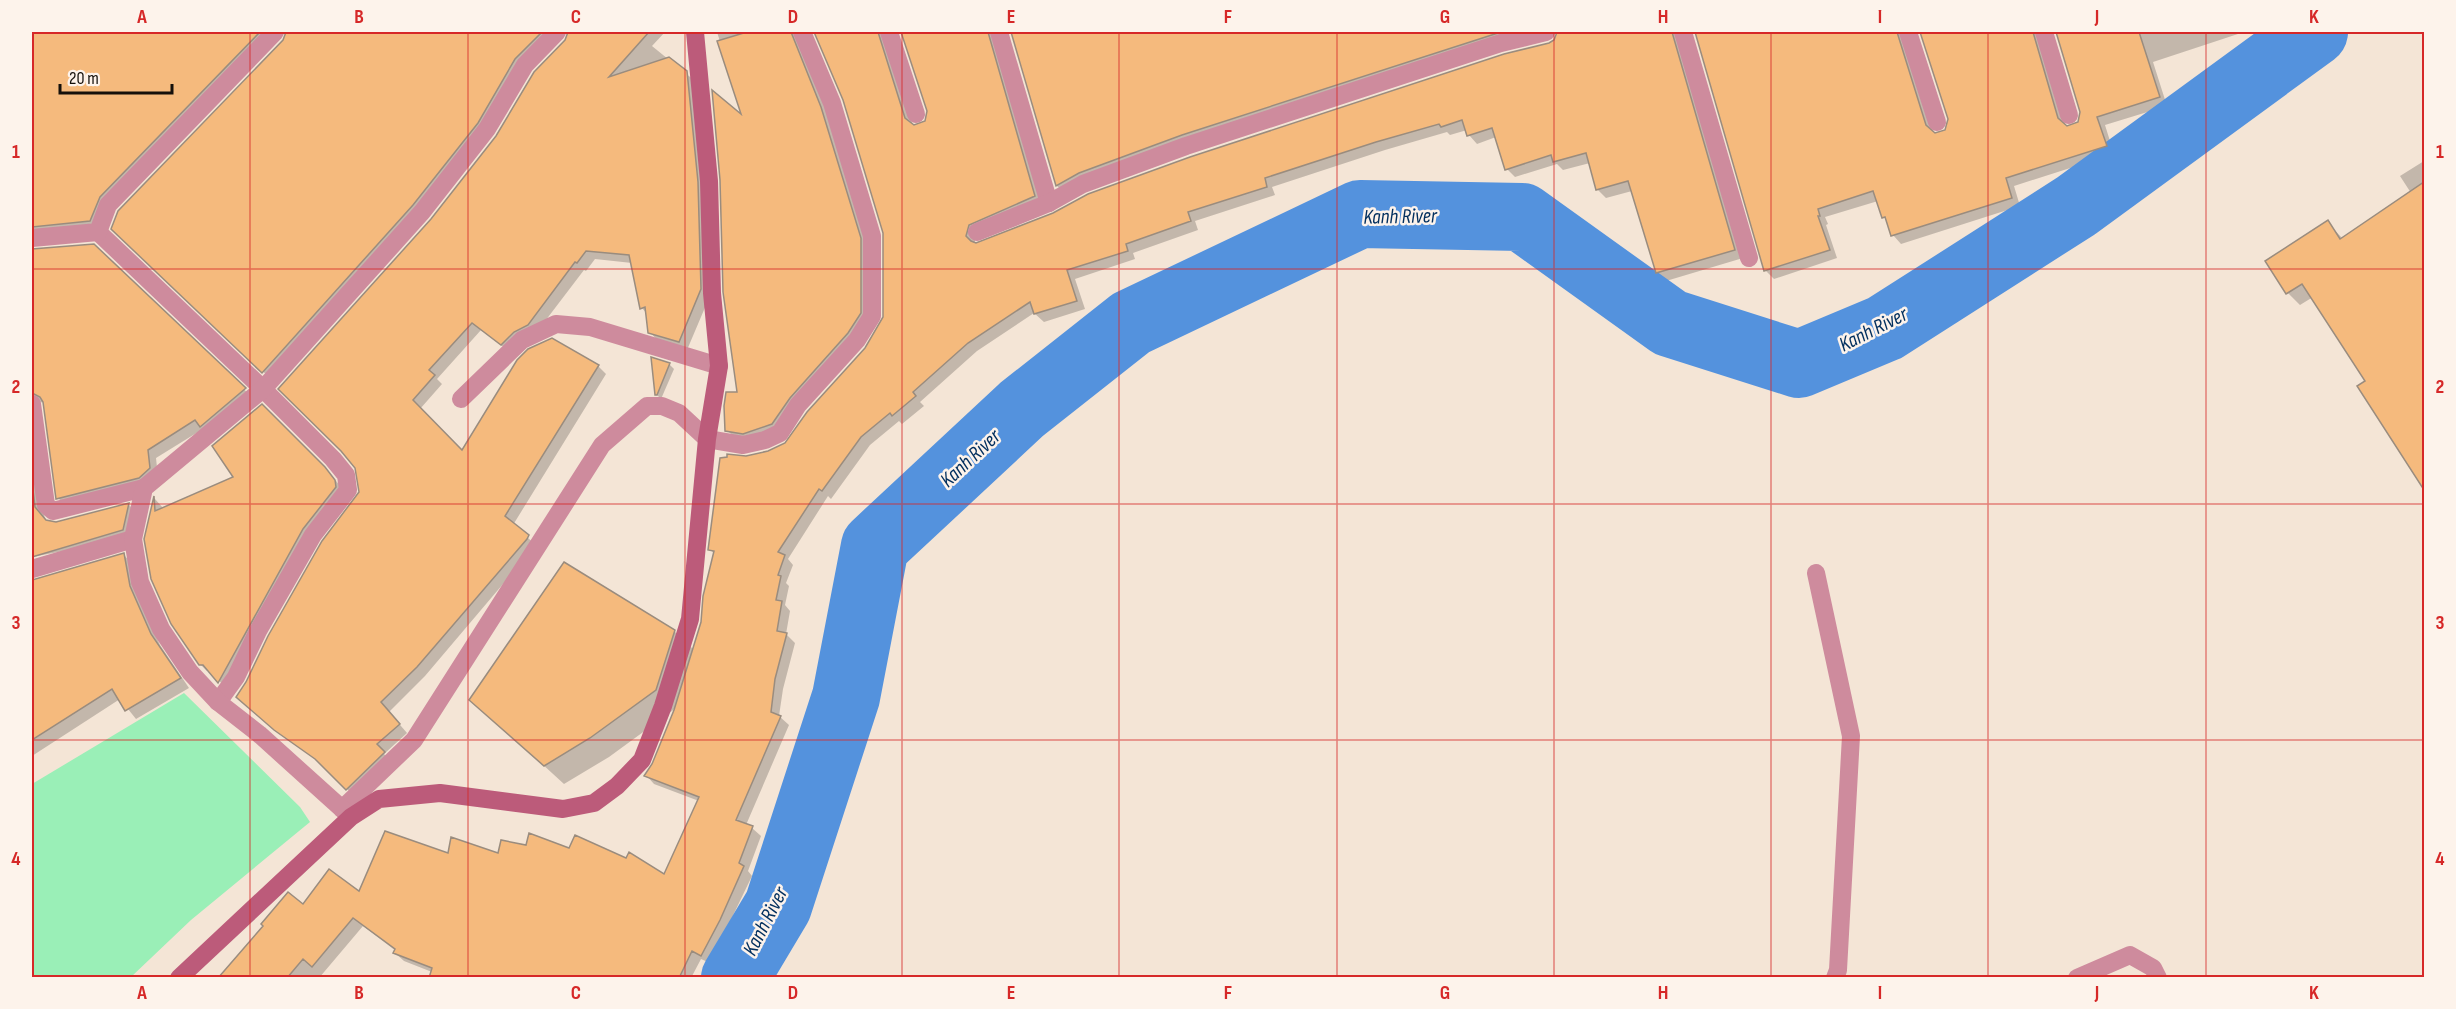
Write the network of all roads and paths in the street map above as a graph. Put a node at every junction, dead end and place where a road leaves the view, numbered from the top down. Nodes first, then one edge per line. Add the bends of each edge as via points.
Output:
1 (274, 32) edge
2 (557, 32) edge
3 (695, 32) edge
4 (802, 32) edge
5 (889, 32) edge
6 (999, 32) edge
7 (1546, 32) edge
8 (1683, 32) edge
9 (1908, 32) edge
10 (2044, 32) edge
11 (916, 114) dead end
12 (2069, 115) dead end
13 (1937, 122) dead end
14 (1049, 202) junction
15 (98, 232) junction
16 (977, 232) dead end
17 (32, 238) edge
18 (1749, 258) dead end
19 (719, 366) junction
20 (263, 388) junction
21 (461, 399) dead end
22 (32, 404) edge
23 (707, 439) junction
24 (144, 488) junction
25 (133, 539) junction
26 (32, 569) edge
27 (1816, 573) dead end
28 (218, 702) junction
29 (347, 813) junction
30 (179, 978) edge
31 (1835, 978) edge
32 (2077, 978) edge
33 (2158, 978) edge

1 - 15 street via 108,206
2 - 20 street via 525,65 487,129 422,212
3 - 19 street via 709,181 712,293
4 - 23 street via 832,103 872,236 872,316 857,340 798,405 780,433 743,445
5 - 11 street
6 - 14 street
7 - 14 street via 1186,146 1083,184
8 - 18 street
9 - 13 street
10 - 12 street
14 - 16 street
15 - 17 street
15 - 20 street
19 - 21 street via 590,327 556,324 522,340
19 - 23 street
20 - 24 street
20 - 28 street via 333,459 346,476 348,490 313,535 236,677
22 - 24 street via 46,505 53,511
23 - 29 street via 679,412 647,406 602,445 414,740
23 - 29 street via 690,619 642,760 617,786 594,803 563,809 440,793 379,799
24 - 25 street
25 - 26 street
25 - 28 street via 140,582 162,629 190,672
27 - 31 street via 1851,736
28 - 29 street
29 - 30 street
32 - 33 street via 2130,955 2153,968

